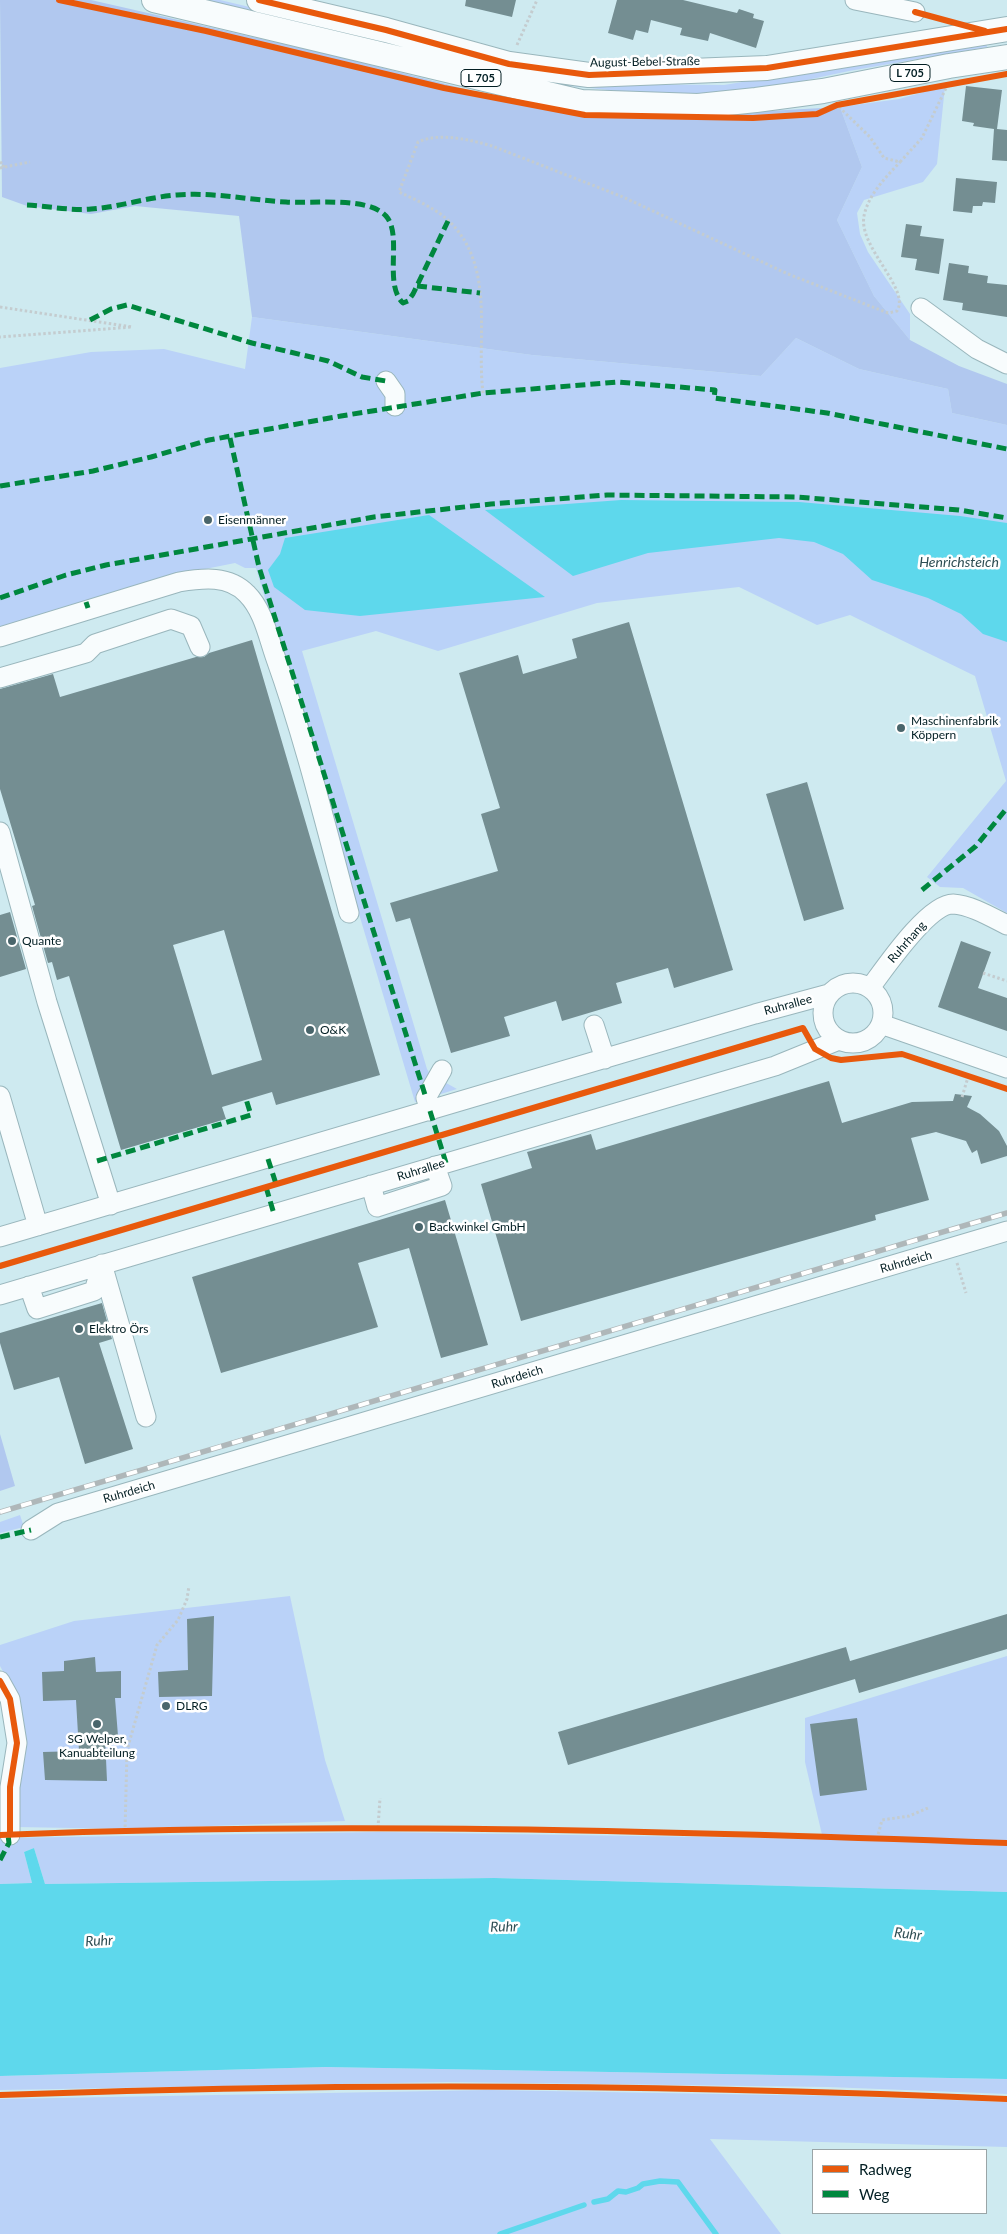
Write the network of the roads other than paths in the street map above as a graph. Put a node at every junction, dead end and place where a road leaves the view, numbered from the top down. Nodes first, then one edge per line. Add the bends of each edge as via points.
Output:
1 (154, 0) edge
2 (259, 0) edge
3 (855, 0) edge
4 (905, 7) edge
5 (1007, 29) edge
6 (1007, 56) edge
7 (921, 308) dead end
8 (1007, 364) edge
9 (386, 380) dead end
10 (395, 406) dead end
11 (0, 637) edge
12 (200, 647) dead end
13 (0, 678) edge
14 (0, 832) edge
15 (349, 913) dead end
16 (1007, 925) edge
17 (870, 988) junction
18 (829, 994) junction
19 (881, 1024) junction
20 (594, 1025) dead end
21 (839, 1040) junction
22 (605, 1059) junction
23 (1007, 1068) edge
24 (442, 1070) dead end
25 (0, 1096) edge
26 (430, 1111) junction
27 (111, 1205) junction
28 (38, 1226) junction
29 (1007, 1232) edge
30 (0, 1238) edge
31 (102, 1264) junction
32 (0, 1295) edge
33 (146, 1417) dead end
34 (31, 1530) dead end
35 (0, 1681) edge
36 (8, 1737) edge
37 (10, 1835) dead end

1 - 6 main road, L 705 via 581,102 698,106 823,91
2 - 5 main road, August-Bebel-Straße / L 705 via 509,64 589,75 767,68
3 - 4 street
7 - 8 street via 977,350
9 - 10 street via 394,394
11 - 15 street via 14,630 179,582 202,578 226,580 247,594 261,615 287,689
12 - 13 street via 192,626 172,620 95,644 86,653
14 - 27 street
16 - 17 street, Ruhrhang via 962,906 951,904 939,909 922,923
17 - 18 street, Ruhrallee via 850,983 836,987
17 - 19 street via 879,997
18 - 21 street, Ruhrallee via 824,1004 824,1021
18 - 22 street, Ruhrallee
19 - 21 street, Ruhrallee via 864,1041 849,1043
19 - 23 street
20 - 22 street
21 - 31 street, Ruhrallee via 775,1066
22 - 26 street, Ruhrallee
24 - 26 street via 426,1098
25 - 28 street
26 - 27 street, Ruhrallee
27 - 28 street, Ruhrallee
28 - 30 street, Ruhrallee
29 - 34 street, Ruhrdeich via 58,1513
31 - 32 street, Ruhrallee
31 - 33 street
35 - 36 street via 10,1700
36 - 37 street via 17,1742 8,1811

